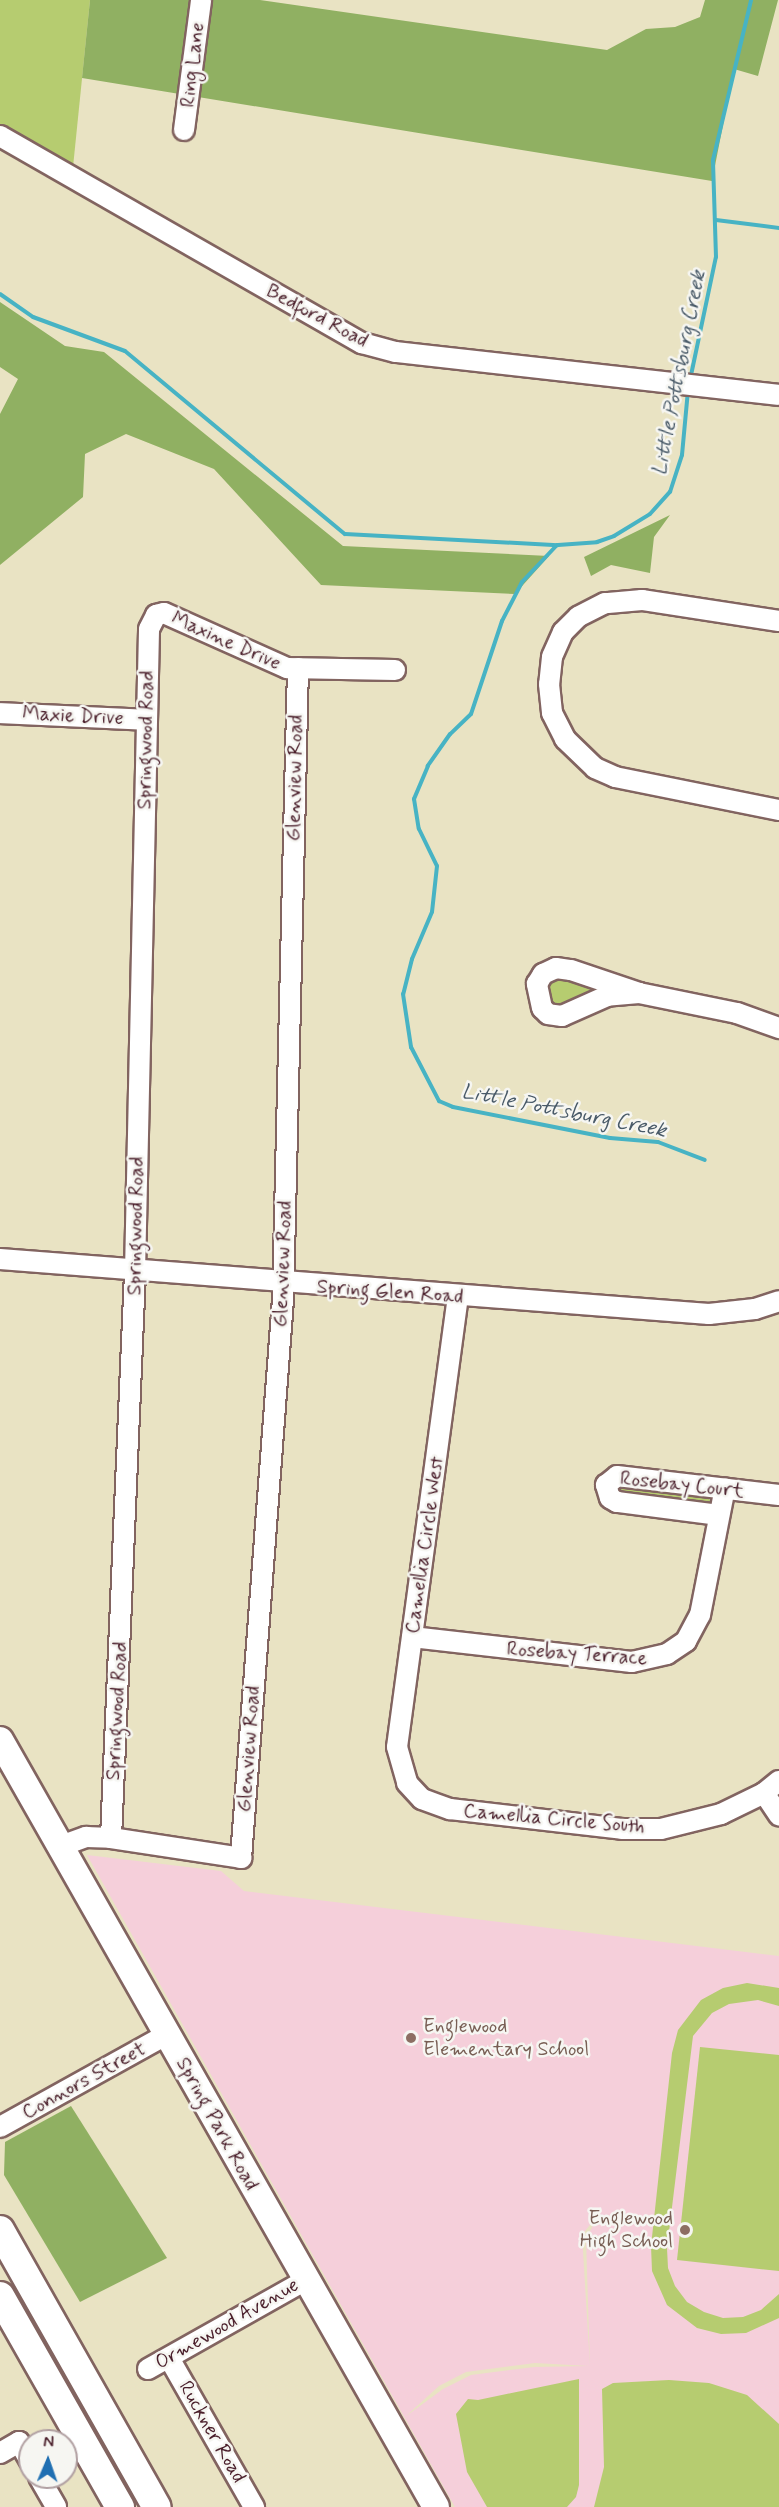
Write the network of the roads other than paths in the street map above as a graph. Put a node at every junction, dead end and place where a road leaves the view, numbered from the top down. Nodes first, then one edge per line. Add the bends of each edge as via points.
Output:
1 (201, 0) edge
2 (184, 130) dead end
3 (0, 136) edge
4 (779, 395) edge
5 (156, 615) joint
6 (779, 621) edge
7 (298, 668) junction
8 (395, 670) dead end
9 (0, 713) edge
10 (146, 720) junction
11 (779, 810) edge
12 (639, 993) dead end
13 (779, 1028) edge
14 (0, 1259) edge
15 (135, 1272) junction
16 (283, 1284) junction
17 (458, 1296) junction
18 (779, 1301) edge
19 (725, 1488) junction
20 (779, 1496) edge
21 (719, 1515) junction
22 (412, 1637) junction
23 (0, 1740) edge
24 (772, 1787) edge
25 (413, 1791) joint
26 (779, 1815) edge
27 (111, 1838) junction
28 (61, 1846) junction
29 (168, 2034) junction
30 (0, 2127) edge
31 (0, 2230) edge
32 (306, 2280) junction
33 (0, 2296) edge
34 (169, 2358) junction
35 (148, 2369) dead end
36 (18, 2443) edge
37 (0, 2453) edge
38 (46, 2489) edge
39 (56, 2507) edge
40 (120, 2507) edge
41 (157, 2507) edge
42 (254, 2507) edge
43 (435, 2507) edge

1 - 2 street, Ring Lane
3 - 4 street, Bedford Road via 362,343 404,353
5 - 7 street, Maxine Drive via 174,615 287,668
5 - 10 street, Springwood Road via 149,629
6 - 11 street via 642,600 605,603 578,617 558,643 549,684 556,723 577,753 595,768 615,777
7 - 8 street, Maxine Drive
7 - 16 street, Glenview Road
9 - 10 street, Maxie Drive
10 - 15 street, Springwood Road
12 - 13 street via 737,1013
14 - 15 street, Spring Glen Road
15 - 16 street, Spring Glen Road
15 - 27 street, Springwood Road
16 - 17 street, Spring Glen Road
16 - 27 street, Glenview Road via 241,1858
17 - 18 street, Spring Glen Road via 709,1314 755,1309
17 - 22 street, Camellia Circle West
19 - 20 street, Rosebay Court
19 - 21 street, Rosebay Terrace
19 - 21 street, Rosebay Court via 617,1476 606,1485 610,1498 617,1502
21 - 22 street, Rosebay Terrace via 700,1615 693,1632 676,1649 654,1660 590,1658
22 - 25 street, Camellia Circle West via 397,1747 401,1767
23 - 28 main road, Spring Park Road
24 - 25 street, Camellia Circle South via 690,1823 622,1829 450,1809 435,1806
24 - 26 street
27 - 28 street via 86,1836
28 - 29 main road, Spring Park Road
29 - 30 street, Connors Street
29 - 32 main road, Spring Park Road
31 - 41 highway
32 - 34 street, Ormewood Avenue
32 - 43 main road, Spring Park Road
33 - 40 highway
34 - 35 street, Ormewood Avenue
34 - 42 street, Ruckner Road
36 - 37 street
38 - 39 street

